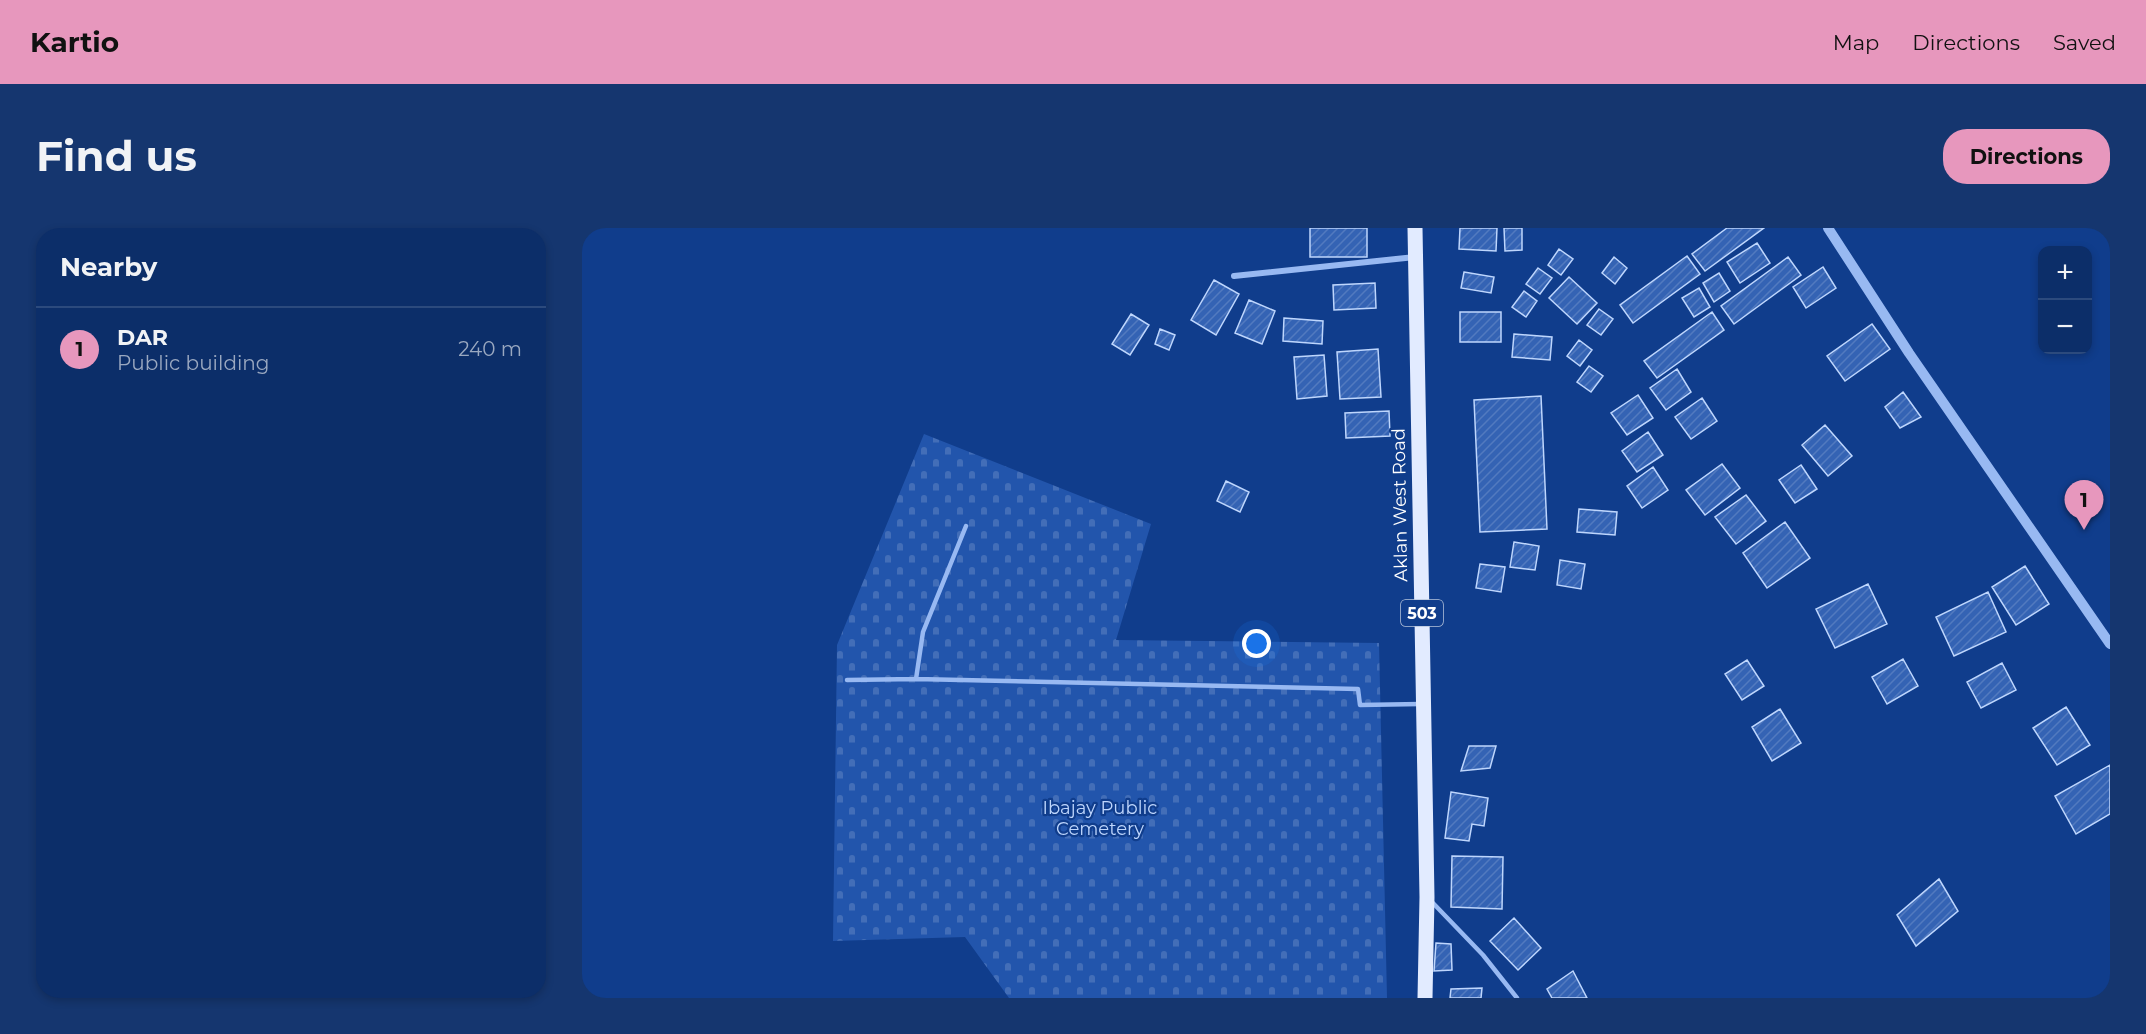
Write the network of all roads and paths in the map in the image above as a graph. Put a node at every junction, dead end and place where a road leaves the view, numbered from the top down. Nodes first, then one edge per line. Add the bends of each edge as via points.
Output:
1 (1415, 228) edge
2 (1828, 228) edge
3 (1416, 256) junction
4 (1234, 276) dead end
5 (966, 526) dead end
6 (2110, 644) edge
7 (916, 679) junction
8 (847, 680) dead end
9 (1423, 704) junction
10 (1427, 897) junction
11 (1425, 998) edge
12 (1517, 998) edge

1 - 3 main road, Aklan West Road / 503
2 - 6 street
3 - 4 street
3 - 9 main road, Aklan West Road / 503
5 - 7 lane via 923,632
7 - 8 lane
7 - 9 lane via 1358,689 1360,705
9 - 10 main road, Aklan West Road / 503
10 - 11 main road, Aklan West Road / 503
10 - 12 lane via 1483,954

